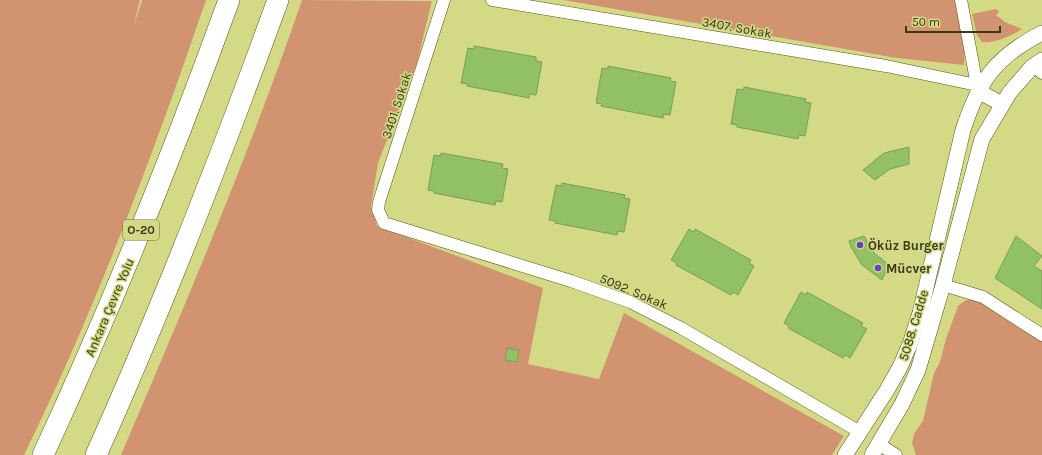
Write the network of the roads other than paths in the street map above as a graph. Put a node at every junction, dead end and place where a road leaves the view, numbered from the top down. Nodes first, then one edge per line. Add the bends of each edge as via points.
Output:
1 (229, 0) edge
2 (278, 0) edge
3 (444, 0) edge
4 (492, 0) edge
5 (962, 0) edge
6 (1042, 33) edge
7 (1039, 66) edge
8 (978, 88) junction
9 (1002, 104) junction
10 (380, 218) joint
11 (944, 286) junction
12 (1042, 335) edge
13 (860, 432) junction
14 (876, 450) edge
15 (43, 455) edge
16 (96, 455) edge
17 (845, 455) edge
18 (896, 455) edge

1 - 15 highway, Ankara Çevre Yolu / O-20 via 187,116 123,275
2 - 16 highway via 227,140 167,290
3 - 10 street, 3401. Sokak via 379,202
4 - 8 street, 3407. Sokak via 886,66
5 - 8 street
6 - 8 street, 5088. Cadde via 1012,51 993,67
7 - 9 street, 5088. Cadde via 1020,79
8 - 9 street
8 - 13 street, 5088. Cadde via 963,130 920,313 910,344 894,379
9 - 11 street, 5088. Cadde via 982,138
10 - 13 street, 5092. Sokak via 390,226 571,281 630,302 681,328
11 - 12 street via 983,297
11 - 14 street, 5088. Cadde via 918,370
13 - 17 street, 5088. Cadde
14 - 18 street

